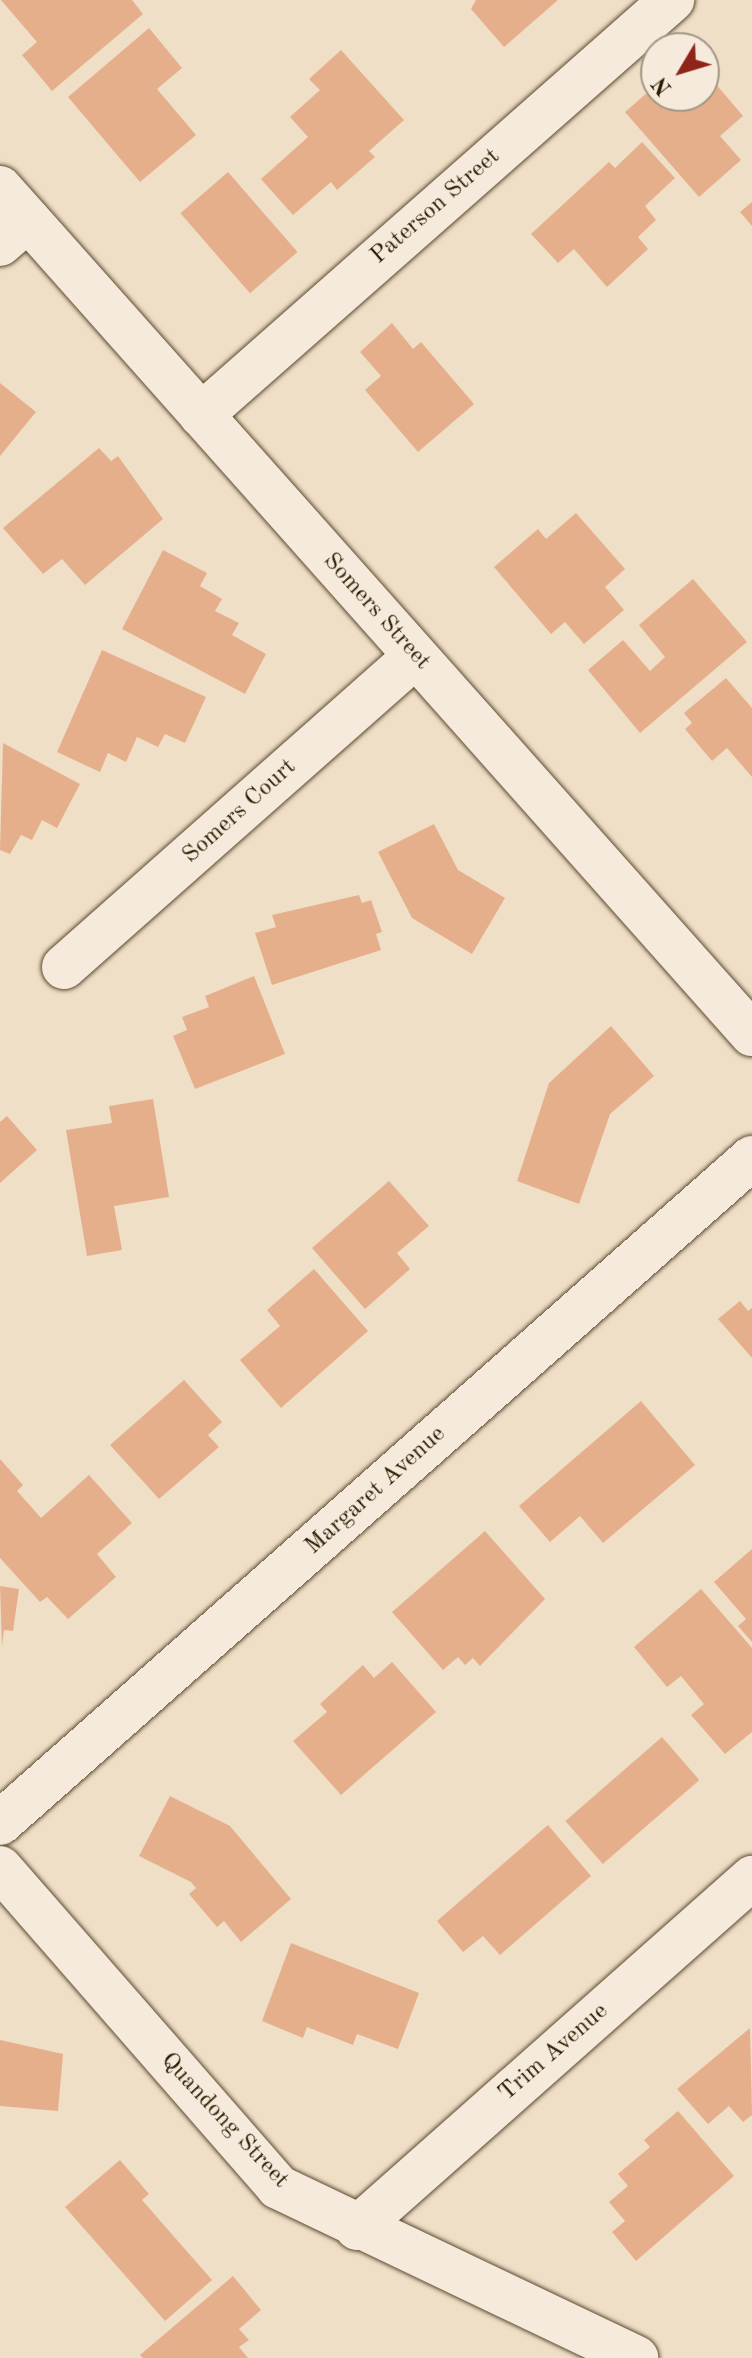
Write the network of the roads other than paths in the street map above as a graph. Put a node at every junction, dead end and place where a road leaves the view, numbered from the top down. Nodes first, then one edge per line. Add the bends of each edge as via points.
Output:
1 (672, 0) edge
2 (9, 217) edge
3 (201, 415) junction
4 (415, 656) junction
5 (64, 967) dead end
6 (752, 1034) edge
7 (752, 1158) edge
8 (0, 1823) edge
9 (0, 1868) edge
10 (752, 1878) edge
11 (357, 2228) junction
12 (636, 2358) edge

1 - 3 street, Paterson Street
2 - 3 street, Somers Street
3 - 4 street, Somers Street
4 - 5 street, Somers Court
4 - 6 street, Somers Street
7 - 8 street, Margaret Avenue
9 - 11 street, Quandong Street via 278,2187
10 - 11 street, Trim Avenue
11 - 12 street, Quandong Street

